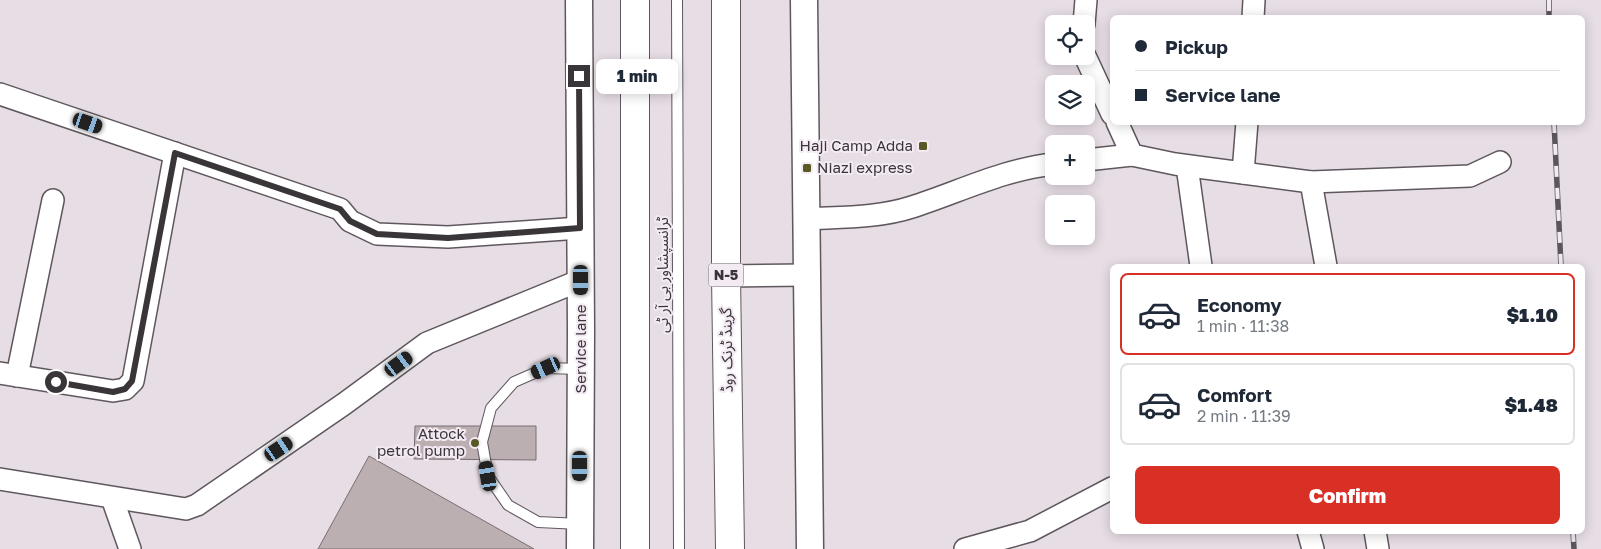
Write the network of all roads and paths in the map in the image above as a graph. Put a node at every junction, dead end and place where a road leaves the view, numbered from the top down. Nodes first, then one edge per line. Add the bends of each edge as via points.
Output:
1 (579, 0) edge
2 (636, 0) edge
3 (677, 0) edge
4 (726, 0) edge
5 (804, 0) edge
6 (1086, 0) edge
7 (1254, 0) edge
8 (1085, 15) edge
9 (1253, 15) edge
10 (1090, 65) edge
11 (0, 94) edge
12 (1110, 110) edge
13 (1117, 125) edge
14 (1247, 125) edge
15 (175, 153) junction
16 (1132, 155) junction
17 (1095, 159) edge
18 (1500, 162) dead end
19 (1045, 165) edge
20 (1187, 166) junction
21 (1243, 173) junction
22 (1311, 182) junction
23 (53, 200) dead end
24 (806, 219) junction
25 (580, 228) junction
26 (1201, 264) edge
27 (1326, 264) edge
28 (806, 275) junction
29 (726, 276) junction
30 (581, 280) junction
31 (581, 369) junction
32 (9, 375) edge
33 (0, 479) edge
34 (1110, 489) edge
35 (112, 498) junction
36 (1309, 534) edge
37 (1376, 534) edge
38 (580, 536) edge
39 (130, 549) edge
40 (635, 549) edge
41 (679, 549) edge
42 (730, 549) edge
43 (810, 549) edge
44 (965, 549) edge
45 (1313, 549) edge
46 (1378, 549) edge

1 - 25 street, Service lane
2 - 40 highway
3 - 41 lane, ٹرانسپشاور بی آر ٹی
4 - 29 highway, گرینڈ ٹرنک روڈ / N-5
5 - 24 street
6 - 8 street
7 - 9 street
10 - 12 street
11 - 15 street
13 - 16 street
14 - 21 street
15 - 25 street via 340,209 350,221 377,234 448,238
15 - 32 street via 132,381 125,389 113,392
16 - 17 street
16 - 20 street
18 - 22 street via 1470,176
19 - 24 street via 993,178 883,215
20 - 21 street
20 - 26 street
21 - 22 street
22 - 27 street
23 - 32 street
24 - 28 street
25 - 30 street, Service lane
28 - 29 street
28 - 43 street
29 - 42 highway, گرینڈ ٹرنک روڈ / N-5
30 - 31 street, Service lane
30 - 35 street via 427,343 197,506 186,509
31 - 38 street, Service lane
31 - 38 lane via 546,368 514,382 491,408 482,442 488,476 508,505 538,522
33 - 35 street
34 - 44 street via 1030,531
35 - 39 street
36 - 45 street
37 - 46 street

